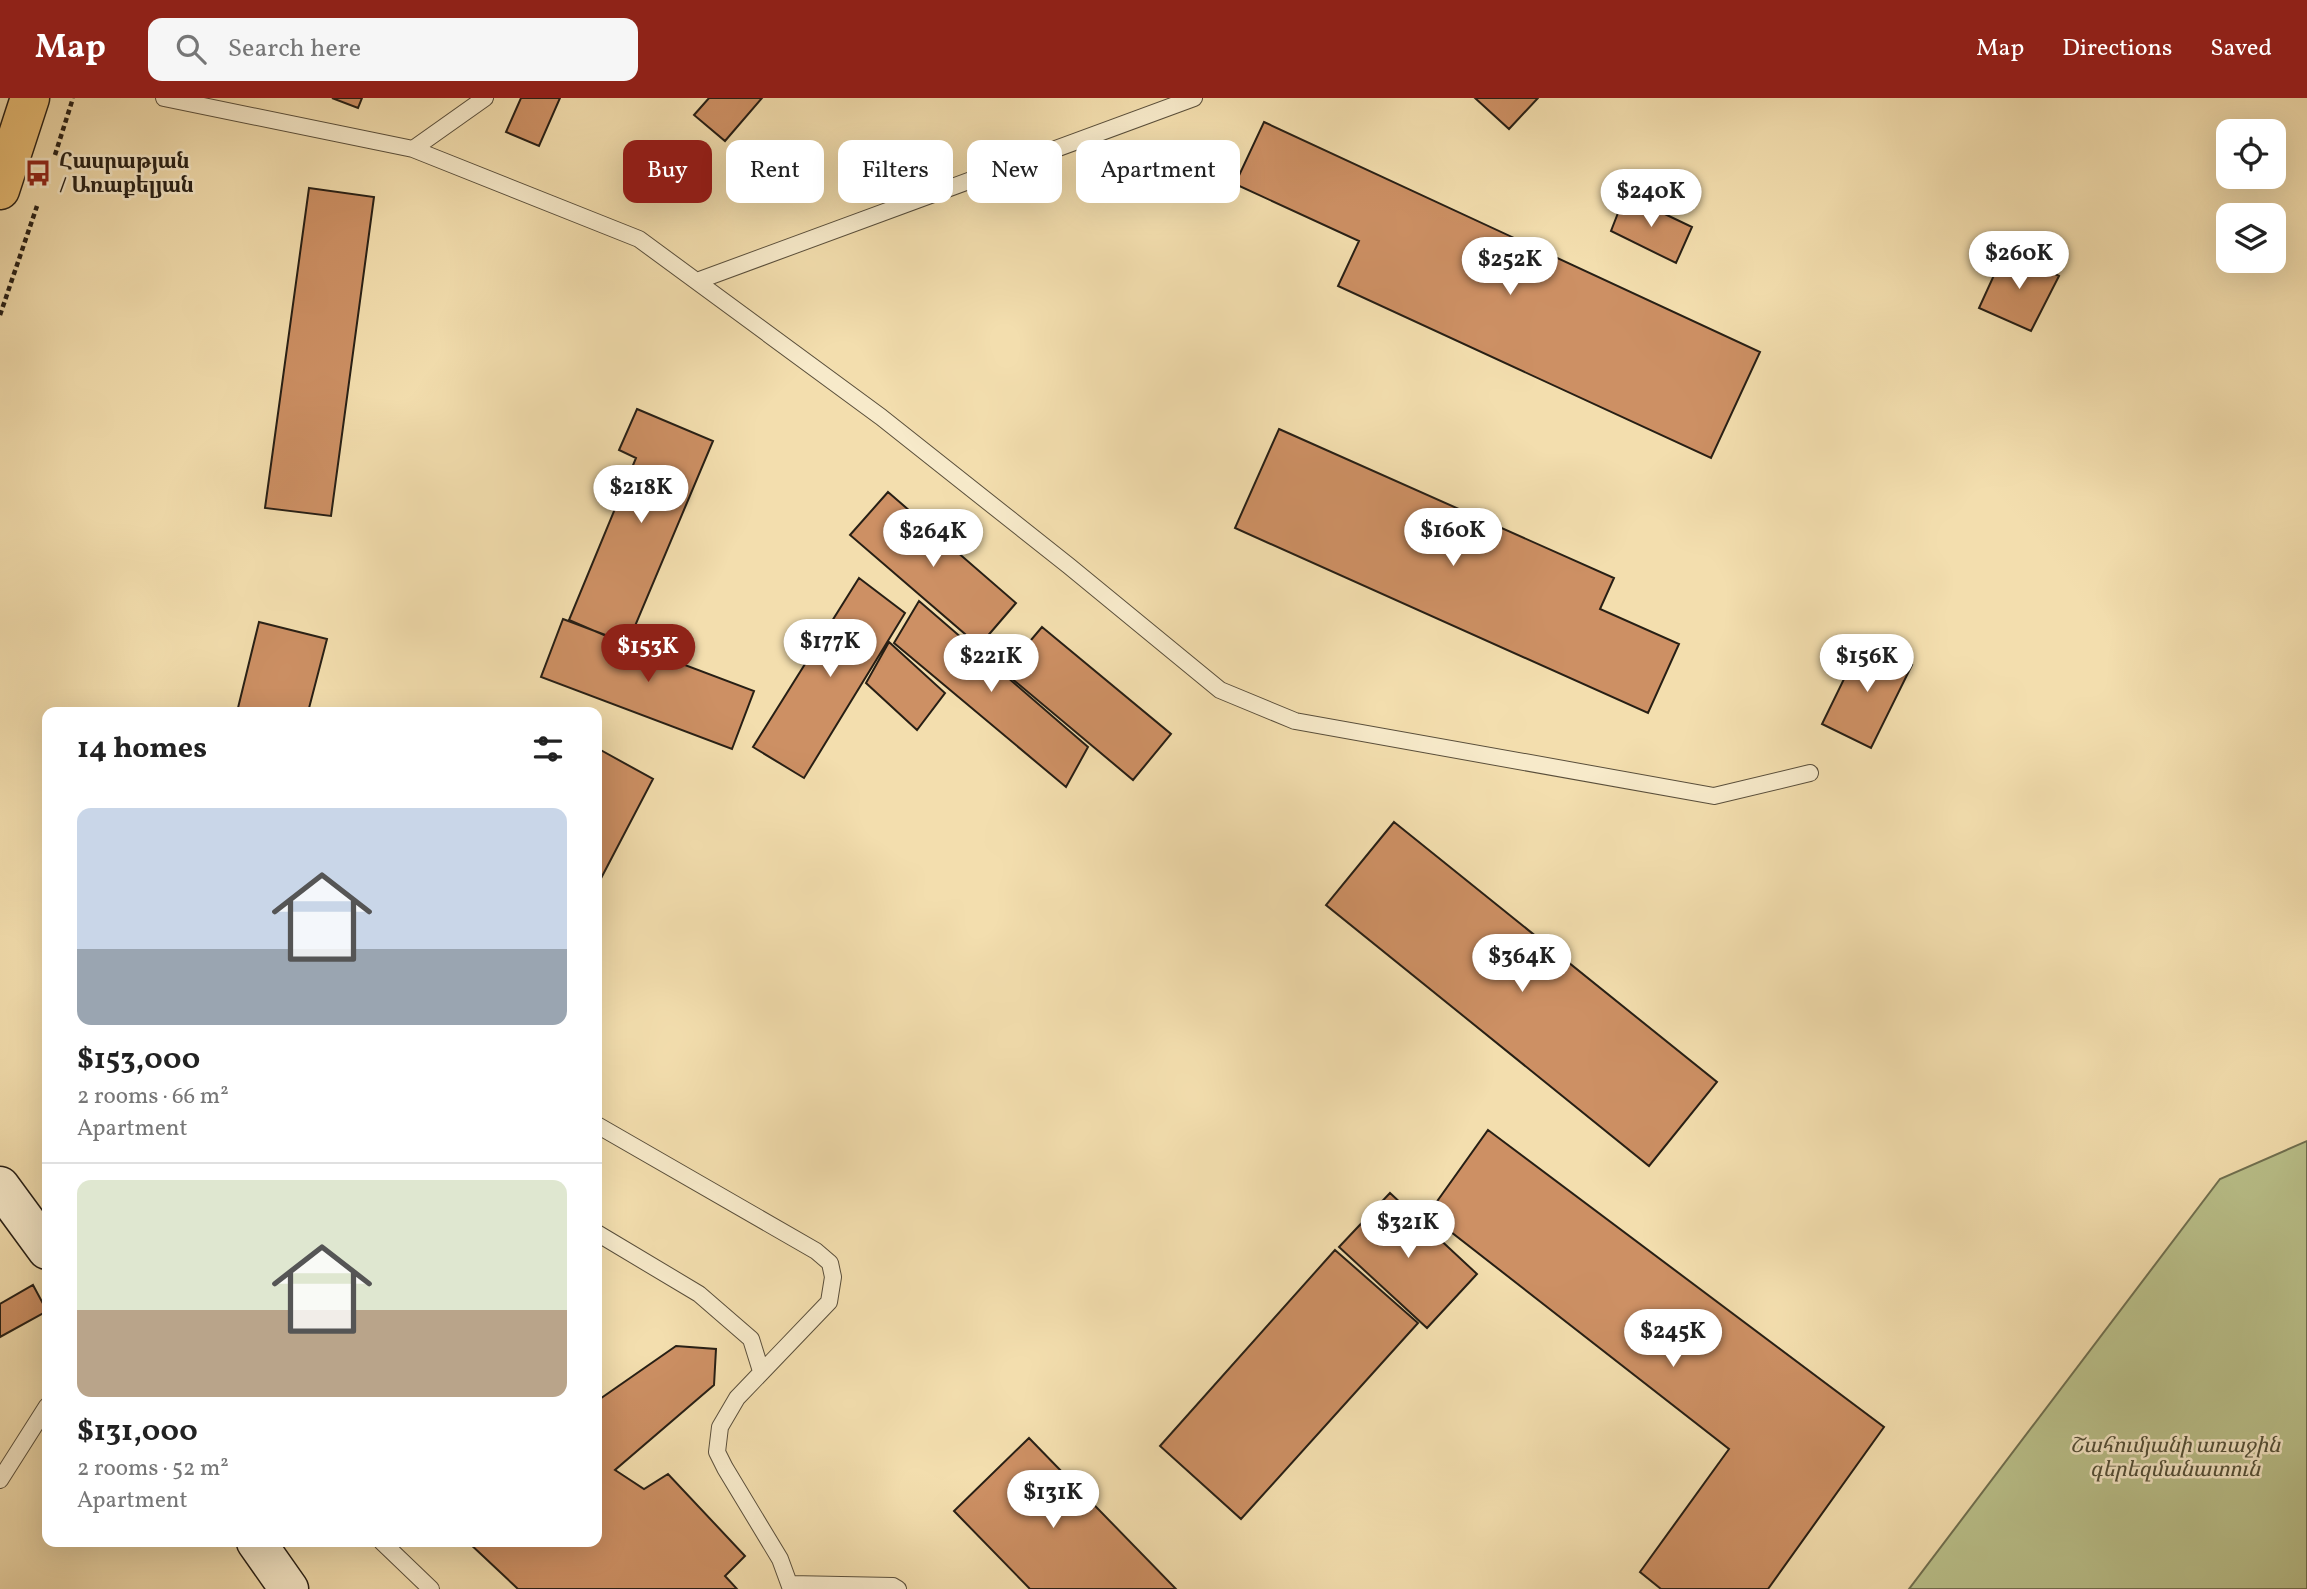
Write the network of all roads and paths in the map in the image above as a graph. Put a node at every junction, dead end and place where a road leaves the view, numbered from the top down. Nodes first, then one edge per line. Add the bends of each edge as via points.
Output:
1 (30, 98) edge
2 (164, 98) edge
3 (485, 98) edge
4 (1194, 98) edge
5 (413, 149) junction
6 (0, 190) edge
7 (697, 281) junction
8 (1810, 773) dead end
9 (602, 1128) edge
10 (0, 1186) edge
11 (602, 1236) edge
12 (42, 1243) edge
13 (761, 1371) junction
14 (42, 1414) edge
15 (0, 1480) edge
16 (260, 1547) edge
17 (387, 1547) edge
18 (791, 1587) edge
19 (289, 1589) edge
20 (431, 1589) edge
21 (898, 1589) edge

1 - 6 main road
2 - 5 lane
3 - 5 lane
4 - 7 lane
5 - 7 lane via 639,239
7 - 8 lane via 881,417 1220,690 1295,721 1714,796
9 - 13 lane via 830,1263 829,1302
10 - 12 street
11 - 13 lane via 699,1294 751,1339
13 - 18 lane via 720,1427 717,1452 768,1536
14 - 15 lane
16 - 19 street
17 - 20 lane
18 - 21 lane

